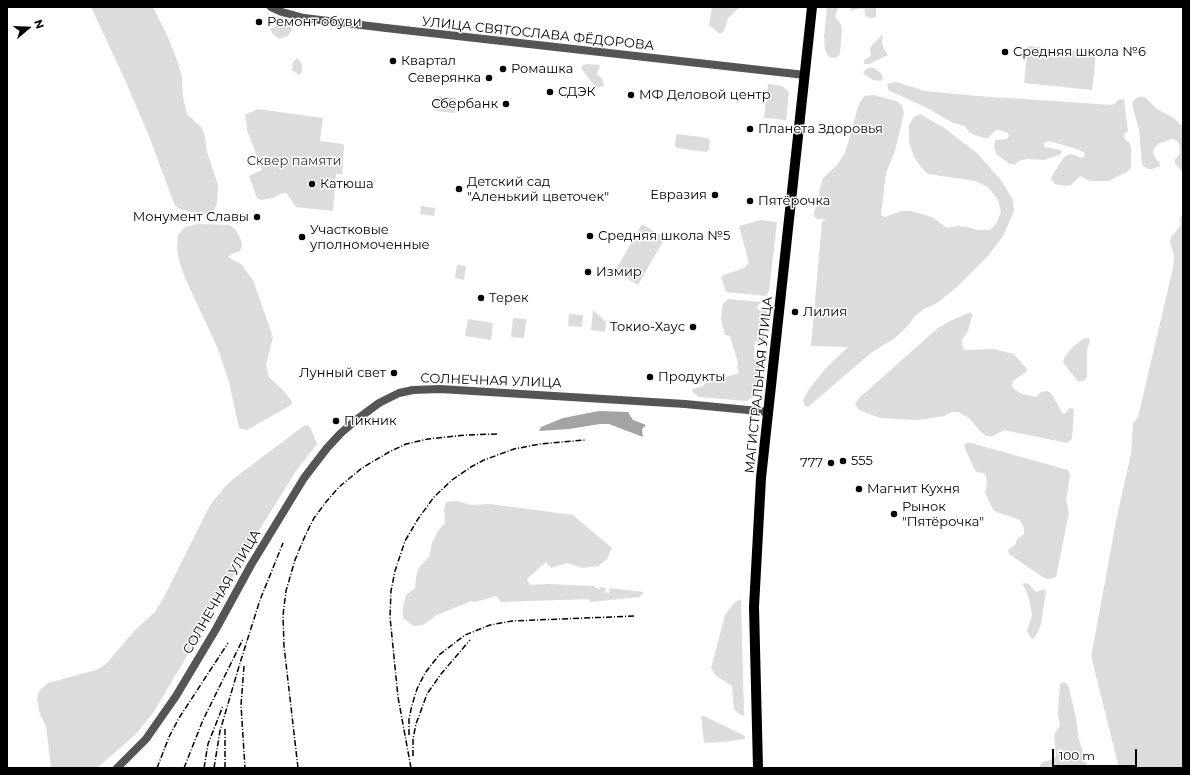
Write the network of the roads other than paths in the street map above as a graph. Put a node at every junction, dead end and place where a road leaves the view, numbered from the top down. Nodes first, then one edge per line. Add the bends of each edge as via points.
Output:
1 (271, 7) edge
2 (812, 7) edge
3 (805, 75) junction
4 (769, 412) junction
5 (117, 768) edge
6 (758, 768) edge

1 - 3 street, УЛИЦА СВЯТОСЛАВА ФЁДОРОВА via 309,18 386,28
2 - 3 main road, МАГИСТРАЛЬНАЯ УЛИЦА
3 - 4 main road, МАГИСТРАЛЬНАЯ УЛИЦА
4 - 5 street, СОЛНЕЧНАЯ УЛИЦА via 685,404 440,389 413,390 379,403 341,433 304,478 176,696 146,739
4 - 6 main road, МАГИСТРАЛЬНАЯ УЛИЦА via 761,478 755,584

